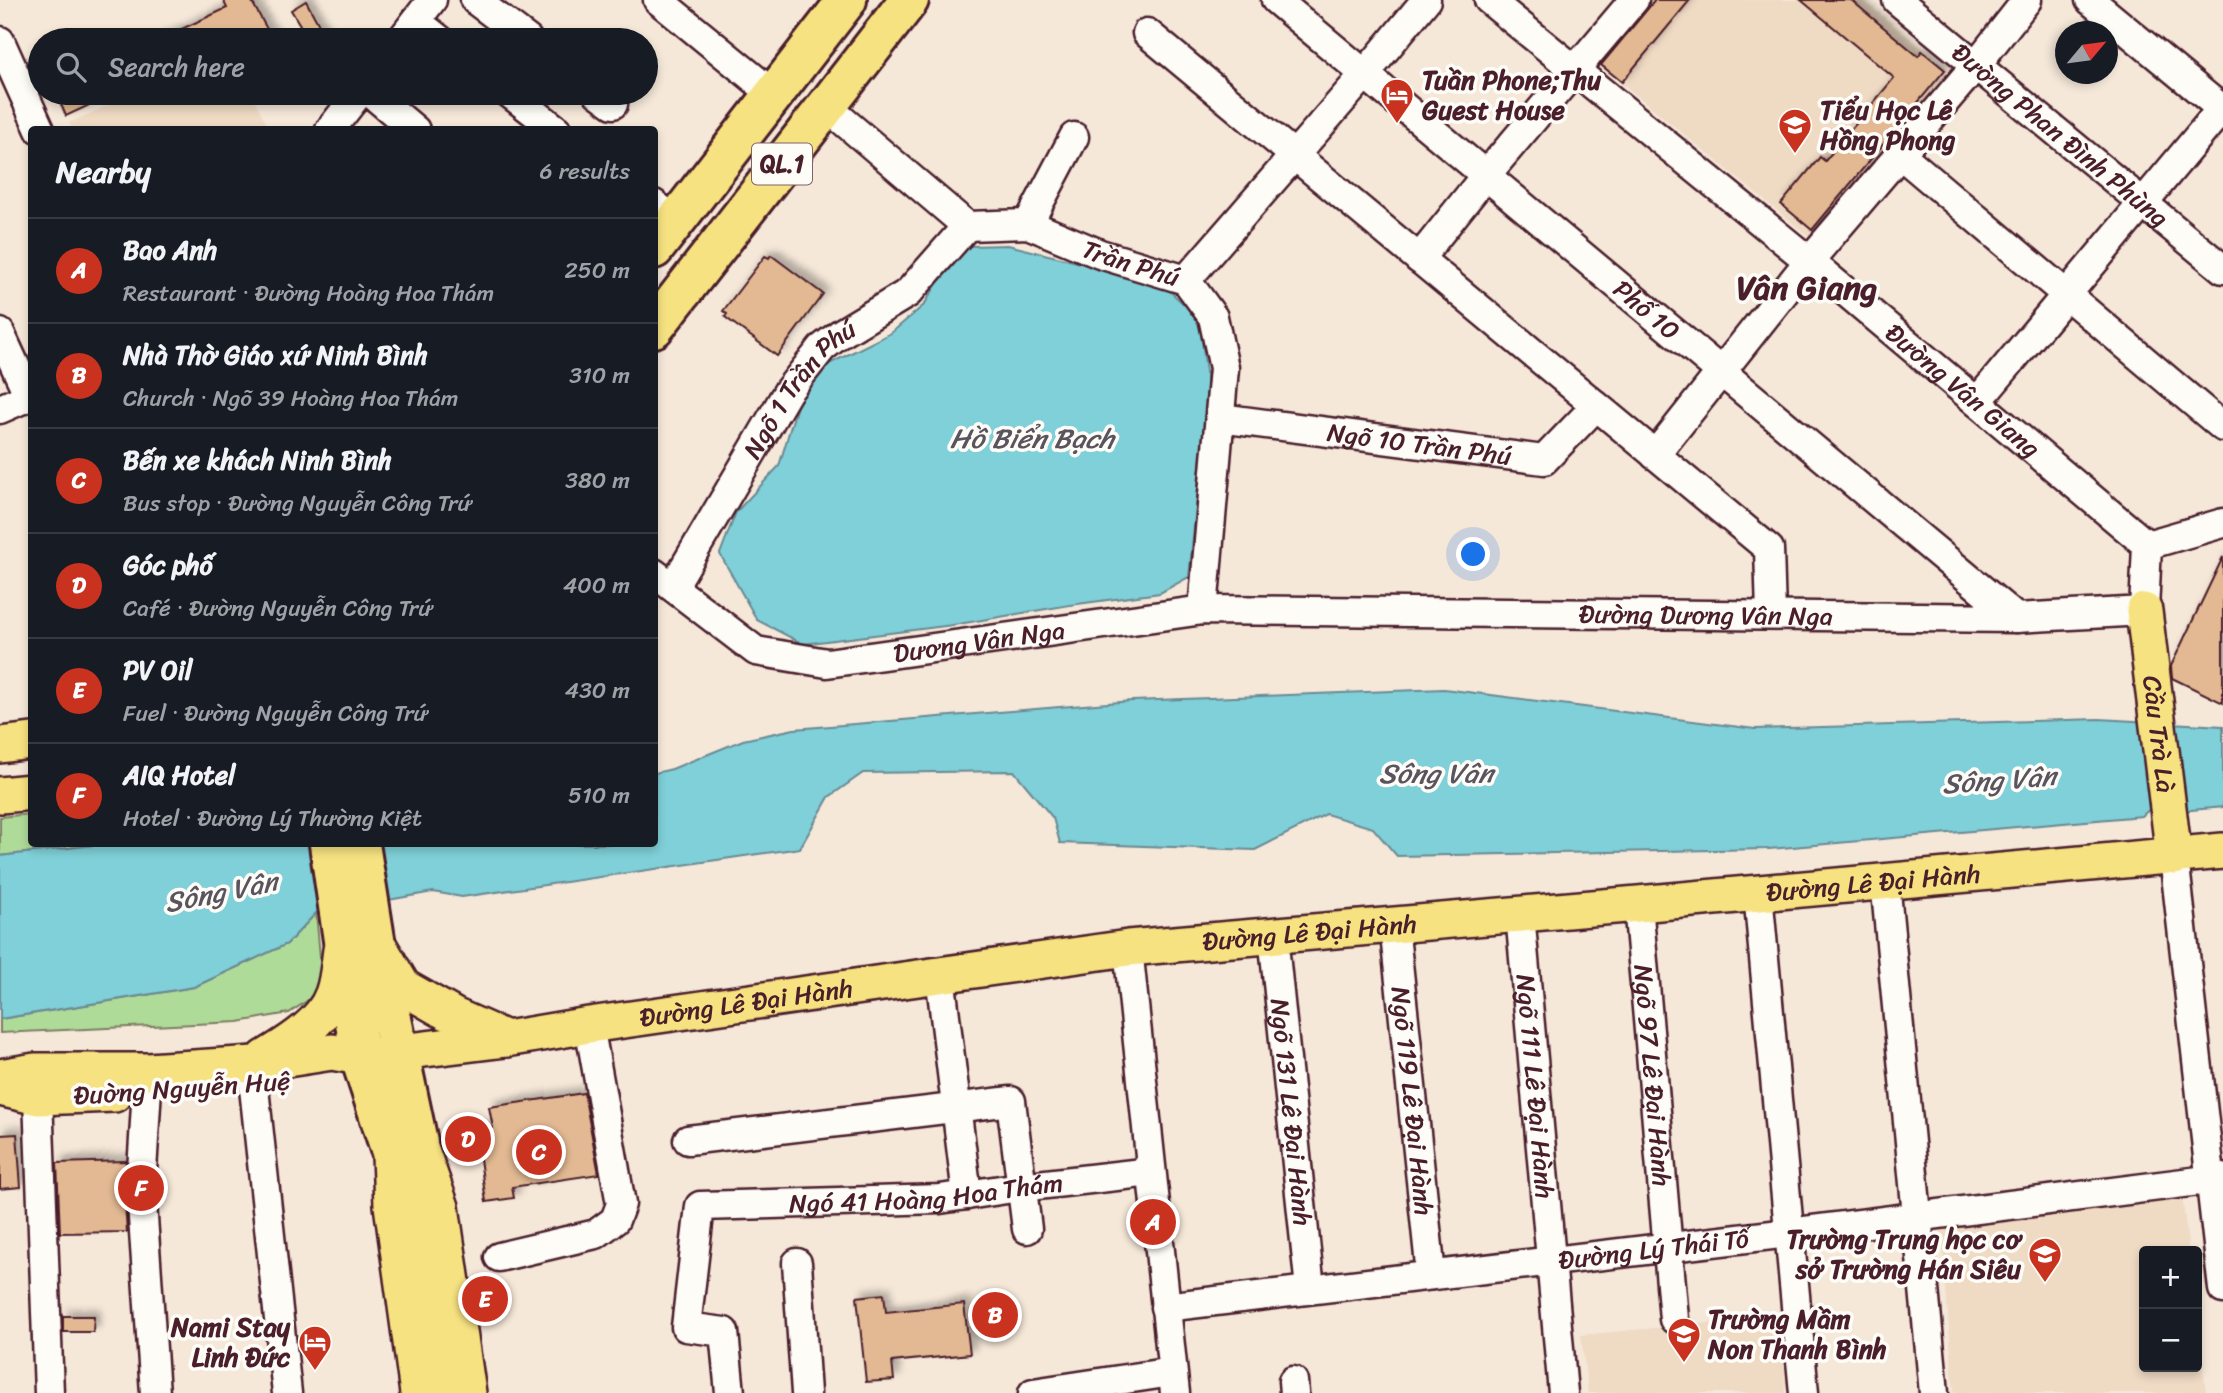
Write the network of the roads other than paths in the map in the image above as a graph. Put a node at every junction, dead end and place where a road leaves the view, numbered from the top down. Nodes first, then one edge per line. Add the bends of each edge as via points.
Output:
1 (475, 0) edge
2 (658, 0) edge
3 (847, 0) edge
4 (909, 0) edge
5 (1276, 0) edge
6 (1426, 0) edge
7 (1489, 0) edge
8 (1634, 0) edge
9 (1897, 0) edge
10 (2026, 0) edge
11 (2090, 0) edge
12 (512, 28) edge
13 (1147, 33) dead end
14 (0, 41) edge
15 (1976, 65) junction
16 (1576, 70) junction
17 (1365, 74) junction
18 (774, 95) junction
19 (28, 103) edge
20 (29, 105) edge
21 (350, 105) edge
22 (385, 105) edge
23 (525, 105) edge
24 (2222, 108) edge
25 (819, 117) junction
26 (38, 126) edge
27 (333, 126) edge
28 (410, 126) edge
29 (552, 126) edge
30 (1074, 137) dead end
31 (1293, 154) junction
32 (1900, 155) junction
33 (1486, 175) junction
34 (2143, 203) junction
35 (1028, 224) junction
36 (662, 225) edge
37 (967, 226) junction
38 (1419, 259) junction
39 (1809, 261) junction
40 (2223, 269) edge
41 (1186, 280) junction
42 (2066, 295) junction
43 (658, 323) edge
44 (0, 333) edge
45 (1722, 372) junction
46 (28, 391) edge
47 (28, 396) edge
48 (1977, 402) junction
49 (1596, 406) junction
50 (0, 409) edge
51 (1220, 418) junction
52 (2223, 427) edge
53 (1655, 455) junction
54 (2223, 523) edge
55 (2147, 545) junction
56 (664, 580) edge
57 (1203, 610) junction
58 (2144, 611) junction
59 (1771, 615) junction
60 (2016, 618) junction
61 (28, 742) edge
62 (0, 745) edge
63 (28, 792) edge
64 (0, 795) edge
65 (330, 847) edge
66 (360, 847) edge
67 (2223, 851) edge
68 (2174, 857) junction
69 (1885, 881) junction
70 (1758, 893) junction
71 (1638, 904) junction
72 (1520, 915) junction
73 (1394, 925) junction
74 (1273, 935) junction
75 (359, 941) junction
76 (1128, 948) junction
77 (940, 975) junction
78 (589, 1025) junction
79 (506, 1039) junction
80 (398, 1053) junction
81 (360, 1057) junction
82 (255, 1076) junction
83 (0, 1077) edge
84 (147, 1082) junction
85 (0, 1088) edge
86 (38, 1097) junction
87 (956, 1108) junction
88 (688, 1140) dead end
89 (404, 1144) junction
90 (1151, 1172) junction
91 (2217, 1179) edge
92 (1020, 1187) junction
93 (967, 1195) junction
94 (1917, 1216) junction
95 (1027, 1229) dead end
96 (1789, 1233) junction
97 (1666, 1246) junction
98 (499, 1257) dead end
99 (1551, 1260) junction
100 (797, 1263) dead end
101 (1431, 1275) junction
102 (1310, 1289) junction
103 (2223, 1289) edge
104 (1165, 1307) junction
105 (1674, 1319) dead end
106 (1173, 1383) edge
107 (48, 1393) edge
108 (155, 1393) edge
109 (287, 1393) edge
110 (418, 1393) edge
111 (442, 1393) edge
112 (468, 1393) edge
113 (730, 1393) edge
114 (806, 1393) edge
115 (1035, 1393) edge
116 (1563, 1393) edge
117 (1804, 1393) edge
118 (1934, 1393) edge

1 - 12 street
2 - 18 street
3 - 18 highway, QL.1
4 - 25 highway, QL.1
5 - 17 street, Phố 10
6 - 17 street
7 - 16 street, Đường Vân Giang
8 - 16 street
9 - 15 street, Đường Phan Đình Phùng
10 - 15 street
11 - 24 street
13 - 31 street
14 - 19 street
15 - 32 street
15 - 34 street, Đường Phan Đình Phùng
16 - 33 street
16 - 39 street, Đường Vân Giang
17 - 31 street
17 - 33 street, Phố 10
18 - 25 highway
18 - 36 highway, QL.1
20 - 26 street
21 - 27 street
22 - 28 street
23 - 29 street
24 - 34 street
25 - 37 street
25 - 43 highway, QL.1
30 - 35 street
31 - 38 street
31 - 41 street
32 - 39 street
32 - 42 street
33 - 38 street
33 - 45 street, Phố 10
34 - 40 street, Đường Phan Đình Phùng
34 - 42 street
35 - 37 street, Trần Phú
35 - 41 street, Trần Phú via 1100,254
37 - 56 street, Ngõ 1 Trần Phú via 908,293 822,348 788,391
38 - 49 street
39 - 45 street
39 - 48 street, Đường Vân Giang
41 - 51 street, Trần Phú via 1213,317 1224,368
42 - 48 street
42 - 52 street
44 - 46 street
45 - 53 street
45 - 60 street, Phố 10
47 - 50 street
48 - 55 street, Đường Vân Giang
49 - 51 street, Ngõ 10 Trần Phú via 1544,460
49 - 53 street
51 - 57 street, Trần Phú
53 - 59 street via 1769,549
54 - 55 street
55 - 58 street
56 - 57 street, Dương Vân Nga via 756,650 827,663
57 - 59 street, Đường Dương Vân Nga
58 - 60 street, Đường Dương Vân Nga
58 - 68 main road, Cầu Trà Là
59 - 60 street, Đường Dương Vân Nga
61 - 62 main road
63 - 64 main road
65 - 75 highway
66 - 75 highway
67 - 68 main road, Đường Lê Đại Hành
68 - 69 main road, Đường Lê Đại Hành
68 - 91 street
69 - 70 main road, Đường Lê Đại Hành
69 - 94 street
70 - 71 main road, Đường Lê Đại Hành
70 - 96 street
71 - 72 main road, Đường Lê Đại Hành
71 - 97 street, Ngõ 97 Lê Đại Hành
72 - 73 main road, Đường Lê Đại Hành
72 - 99 street, Ngõ 111 Lê Đại Hành
73 - 74 main road, Đường Lê Đại Hành
73 - 101 street, Ngõ 119 Lê Đại Hành
74 - 76 main road, Đường Lê Đại Hành
74 - 102 street, Ngõ 131 Lê Đại Hành
75 - 79 main road via 403,987
75 - 80 highway
75 - 81 highway
75 - 82 main road via 326,1007
76 - 77 main road, Đường Lê Đại Hành
76 - 90 street
77 - 78 main road, Đường Lê Đại Hành
77 - 87 street
78 - 79 main road, Đường Lê Đại Hành
78 - 98 street via 621,1204 614,1220 596,1234
79 - 80 main road, Đường Lê Đại Hành
80 - 81 main road, Đuờng Nguyễn Huệ
80 - 89 highway
81 - 82 main road, Đuờng Nguyễn Huệ via 332,1052
81 - 89 highway
82 - 84 main road, Đuờng Nguyễn Huệ
82 - 109 street
83 - 84 main road, Đuờng Nguyễn Huệ via 35,1071
84 - 86 main road, Đuờng Nguyễn Huệ
84 - 108 street via 141,1188
85 - 86 main road, Đuờng Nguyễn Huệ
86 - 107 street
87 - 88 street
87 - 92 street via 1011,1101
87 - 93 street
89 - 110 main road via 392,1205
89 - 111 highway
89 - 112 main road via 441,1207
90 - 92 street, Ngó 41 Hoàng Hoa Thám
90 - 104 street
91 - 94 street, Đường Lý Thái Tổ
91 - 103 street
92 - 93 street, Ngó 41 Hoàng Hoa Thám
92 - 95 street
93 - 113 street, Ngó 41 Hoàng Hoa Thám via 700,1206 685,1326 724,1332
94 - 96 street, Đường Lý Thái Tổ
94 - 118 street
96 - 97 street, Đường Lý Thái Tổ
96 - 117 street
97 - 99 street, Đường Lý Thái Tổ
97 - 105 street, Ngõ 97 Lê Đại Hành
99 - 101 street, Đường Lý Thái Tổ
99 - 116 street, Ngõ 111 Lê Đại Hành
100 - 114 street
101 - 102 street, Đường Lý Thái Tổ
102 - 104 street, Đường Lý Thái Tổ
104 - 106 street
106 - 115 street

